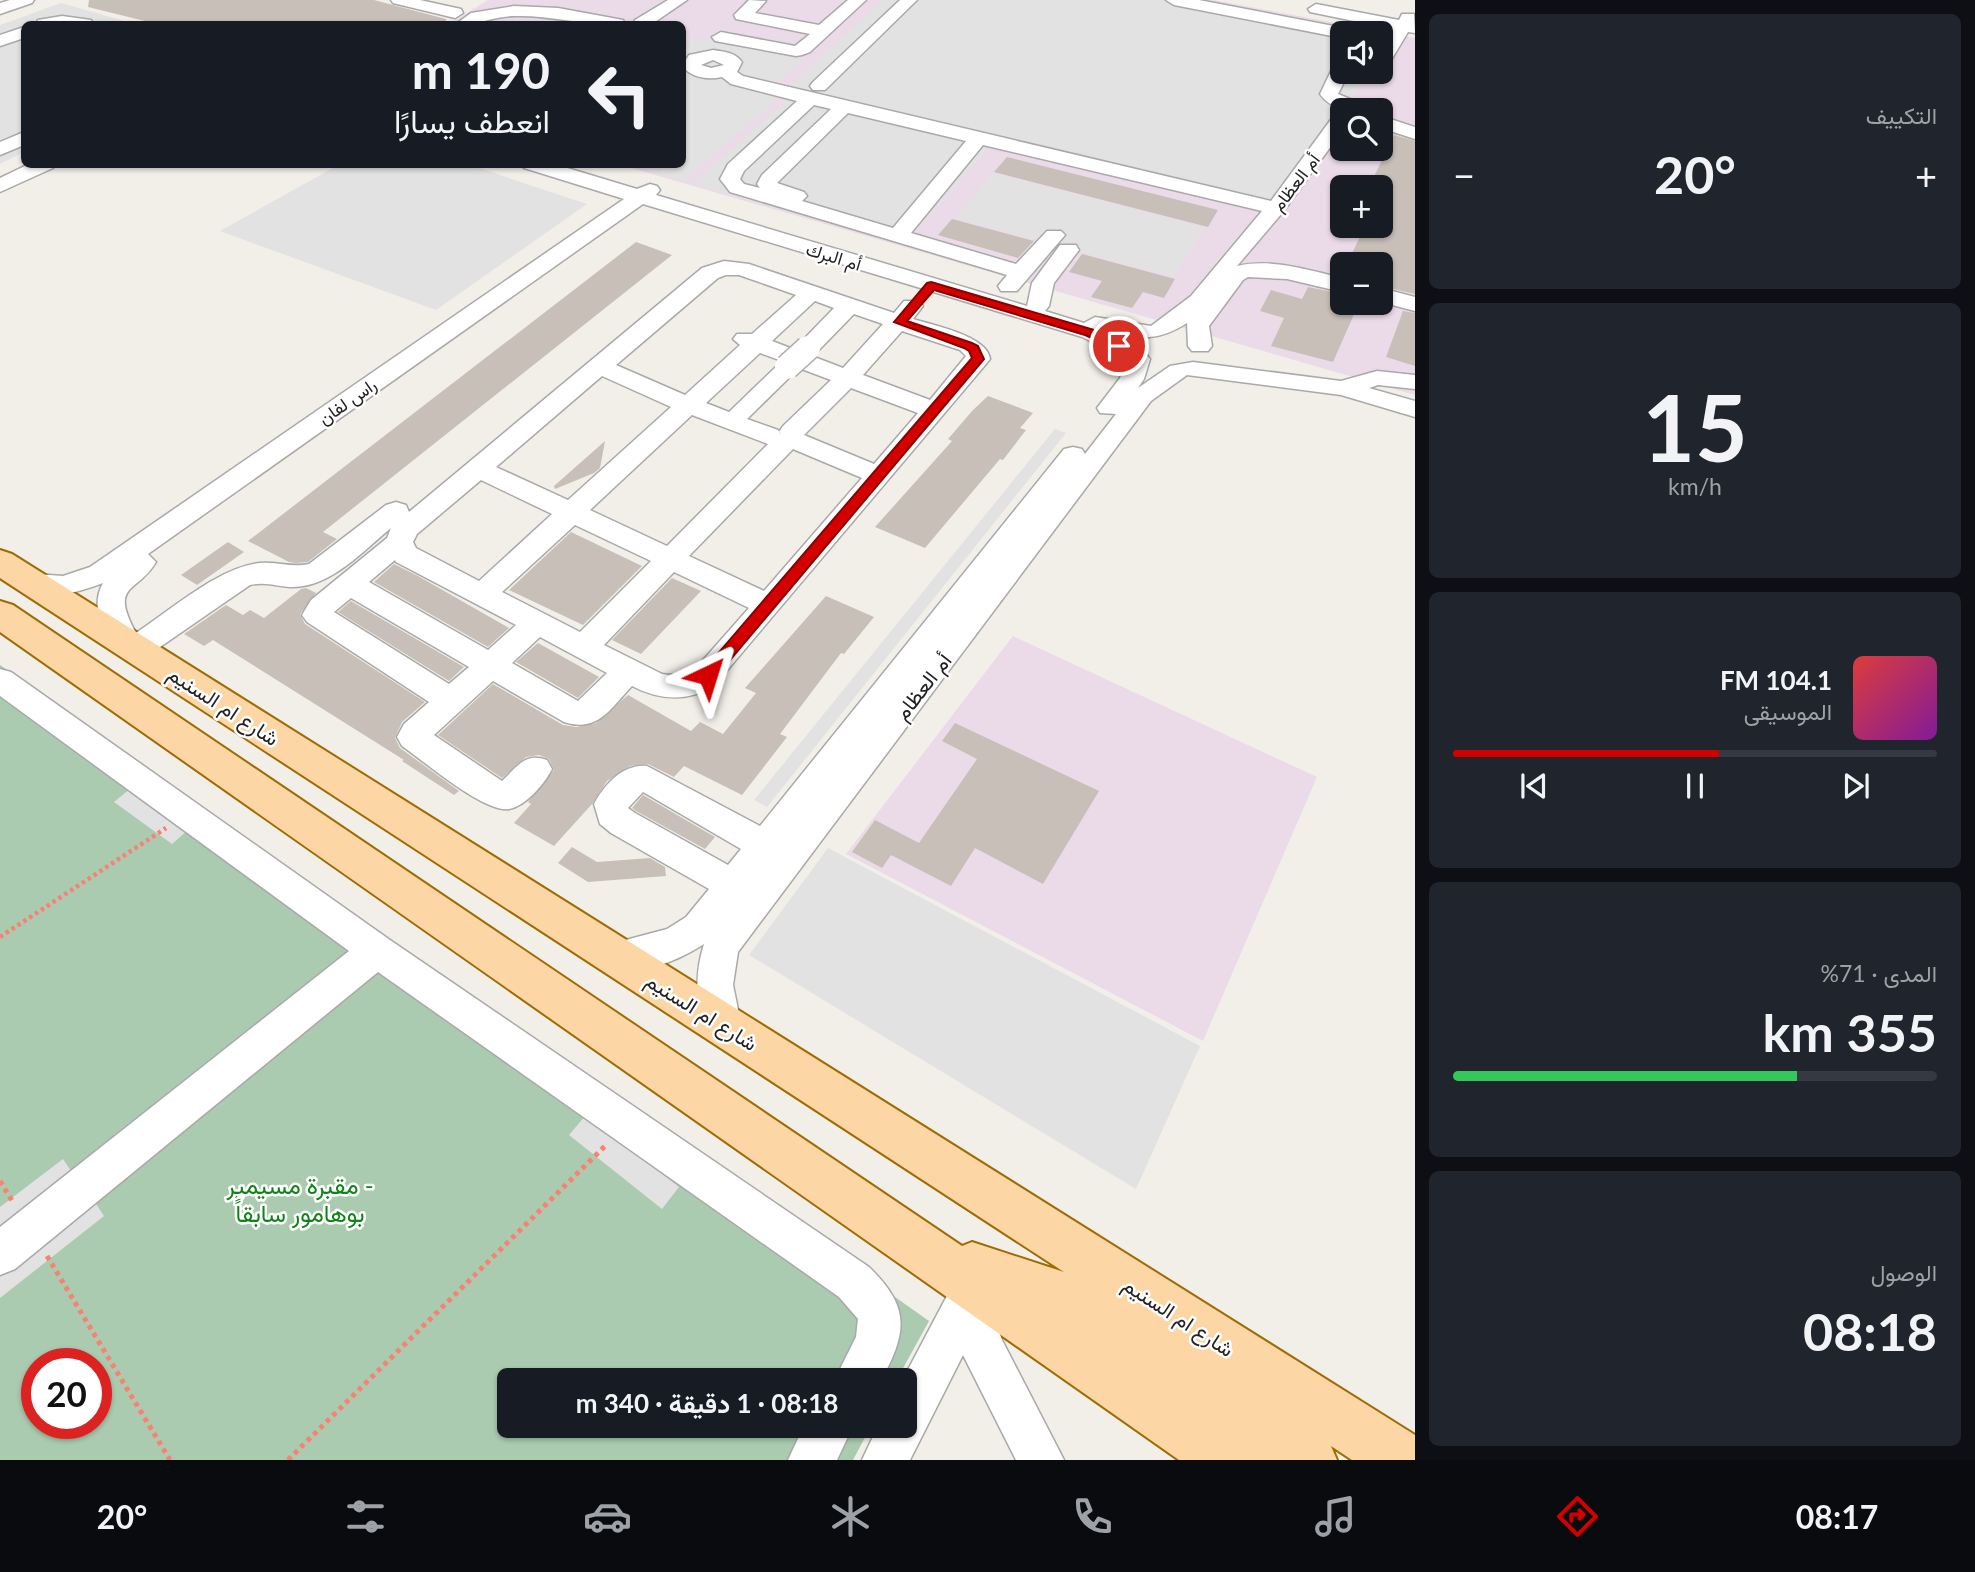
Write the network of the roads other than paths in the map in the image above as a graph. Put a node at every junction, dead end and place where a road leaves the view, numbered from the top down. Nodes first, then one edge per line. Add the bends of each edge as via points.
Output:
1 (26, 0) edge
2 (399, 0) edge
3 (475, 0) edge
4 (679, 0) edge
5 (757, 0) edge
6 (909, 0) edge
7 (1174, 0) edge
8 (832, 2) dead end
9 (855, 3) edge
10 (1305, 3) edge
11 (0, 9) edge
12 (742, 15) junction
13 (462, 21) edge
14 (604, 21) edge
15 (646, 21) edge
16 (1410, 24) edge
17 (1330, 30) edge
18 (822, 31) junction
19 (21, 33) edge
20 (720, 37) junction
21 (0, 41) edge
22 (697, 71) edge
23 (1334, 84) edge
24 (814, 92) junction
25 (1359, 97) edge
26 (844, 107) junction
27 (1393, 126) edge
28 (1393, 132) edge
29 (1415, 133) edge
30 (1393, 135) edge
31 (21, 139) edge
32 (977, 140) junction
33 (1415, 142) edge
34 (0, 149) edge
35 (21, 167) edge
36 (38, 168) edge
37 (546, 168) edge
38 (585, 168) edge
39 (0, 177) edge
40 (0, 186) edge
41 (1289, 192) junction
42 (651, 196) junction
43 (1276, 208) junction
44 (712, 215) junction
45 (903, 230) junction
46 (1245, 244) junction
47 (838, 258) junction
48 (1023, 273) junction
49 (1318, 279) junction
50 (1330, 282) edge
51 (924, 283) junction
52 (805, 291) junction
53 (998, 295) junction
54 (1393, 298) edge
55 (1415, 304) edge
56 (850, 305) junction
57 (1038, 306) junction
58 (892, 319) junction
59 (751, 342) junction
60 (1144, 344) junction
61 (1194, 359) junction
62 (604, 362) junction
63 (840, 374) junction
64 (1415, 382) edge
65 (1342, 388) junction
66 (689, 399) junction
67 (1415, 409) edge
68 (933, 410) junction
69 (740, 413) junction
70 (781, 435) junction
71 (477, 468) junction
72 (878, 475) junction
73 (567, 509) junction
74 (396, 511) dead end
75 (1021, 539) junction
76 (399, 542) junction
77 (665, 556) junction
78 (0, 562) edge
79 (35, 584) junction
80 (350, 584) junction
81 (477, 591) junction
82 (767, 604) junction
83 (0, 614) edge
84 (537, 623) junction
85 (577, 644) junction
86 (131, 645) junction
87 (491, 664) junction
88 (629, 670) junction
89 (0, 680) edge
90 (451, 701) junction
91 (536, 769) dead end
92 (776, 854) junction
93 (745, 893) junction
94 (377, 951) junction
95 (615, 957) junction
96 (722, 1024) junction
97 (0, 1254) edge
98 (959, 1281) junction
99 (863, 1368) edge
100 (917, 1390) edge
101 (823, 1438) edge
102 (897, 1438) edge
103 (811, 1460) edge
104 (885, 1460) edge
105 (1041, 1460) edge
106 (1228, 1460) edge
107 (1308, 1460) edge
108 (1404, 1460) edge

1 - 11 street
2 - 13 street
3 - 13 street
4 - 15 street
5 - 12 street
6 - 24 street
7 - 17 street
8 - 9 street
9 - 18 street
10 - 16 street
10 - 16 street via 1373,23
12 - 18 street
12 - 20 street
13 - 14 street via 485,6 511,0
16 - 25 street, أم العظام
18 - 20 street via 796,51
19 - 21 street
20 - 22 street
22 - 24 street via 787,93
23 - 25 street via 1329,94 1333,100
24 - 26 street
24 - 41 street
24 - 45 street via 735,168 732,184 748,193
25 - 41 street, أم العظام
26 - 32 street
26 - 45 street via 767,184 851,216 890,217
27 - 29 street
28 - 29 street
30 - 33 street
31 - 34 street
32 - 43 street
32 - 45 street
35 - 39 street
36 - 40 street
37 - 42 street, أم البرك
38 - 42 street, أم البرك
41 - 43 street, أم العظام
42 - 44 street, أم البرك
42 - 79 street, راس لفان via 100,574 64,586
42 - 86 street, راس لفان via 133,569 116,584 109,600 112,616
43 - 46 street, أم العظام
44 - 47 street, أم البرك
44 - 53 street, أم البرك
45 - 48 street
46 - 49 street via 1267,259
46 - 60 street, أم العظام via 1199,300
47 - 51 street, أم البرك
47 - 52 street
48 - 53 street
48 - 57 street via 1064,237
49 - 50 street
49 - 61 street via 1253,269 1237,272 1197,326
51 - 58 street
51 - 60 street, أم البرك
52 - 56 street
52 - 59 street
52 - 62 street via 741,269 717,270
53 - 57 street, أم البرك
54 - 55 street
56 - 58 street
56 - 69 street, bridge
57 - 60 street, أم البرك
58 - 63 street
58 - 68 street via 968,345 978,354
59 - 63 street
59 - 66 street
60 - 61 street via 1156,368
60 - 61 street via 1188,337
60 - 75 street, أم العظام via 1132,379
61 - 65 street
61 - 75 street, أم العظام via 1142,396
62 - 66 street
62 - 71 street
63 - 68 street
63 - 70 street
64 - 65 street via 1377,378
65 - 67 street
66 - 69 street
66 - 70 street
66 - 73 street
68 - 72 street
69 - 70 street
70 - 72 street
70 - 77 street
71 - 73 street
71 - 76 street via 407,528
72 - 82 street
73 - 77 street
73 - 81 street
74 - 86 street via 318,572 295,577 262,572 241,577
75 - 92 street, أم العظام
76 - 80 street
76 - 81 street via 406,555
77 - 82 street
77 - 85 street
78 - 79 main road, شارع ام السنيم
79 - 86 main road, شارع ام السنيم
80 - 87 street
80 - 90 street via 321,607 319,619
81 - 84 street
82 - 88 street via 703,680 672,688
83 - 98 main road
84 - 85 street
84 - 87 street
85 - 88 street
86 - 95 main road, شارع ام السنيم
87 - 88 street via 578,715 586,713
87 - 90 street
89 - 94 street
90 - 91 street via 415,733 415,740 503,797
92 - 93 street, أم العظام
92 - 93 street via 646,779 636,778 611,804 612,814 623,823
93 - 95 street, أم العظام via 682,941
93 - 96 street, أم العظام via 715,964 713,993
94 - 97 street
94 - 99 street via 854,1282 873,1299 882,1320
95 - 96 main road, شارع ام السنيم
96 - 108 main road, شارع ام السنيم
98 - 100 street
98 - 105 street via 984,1351
98 - 106 main road
98 - 107 main road via 1065,1299
101 - 103 street
102 - 104 street

